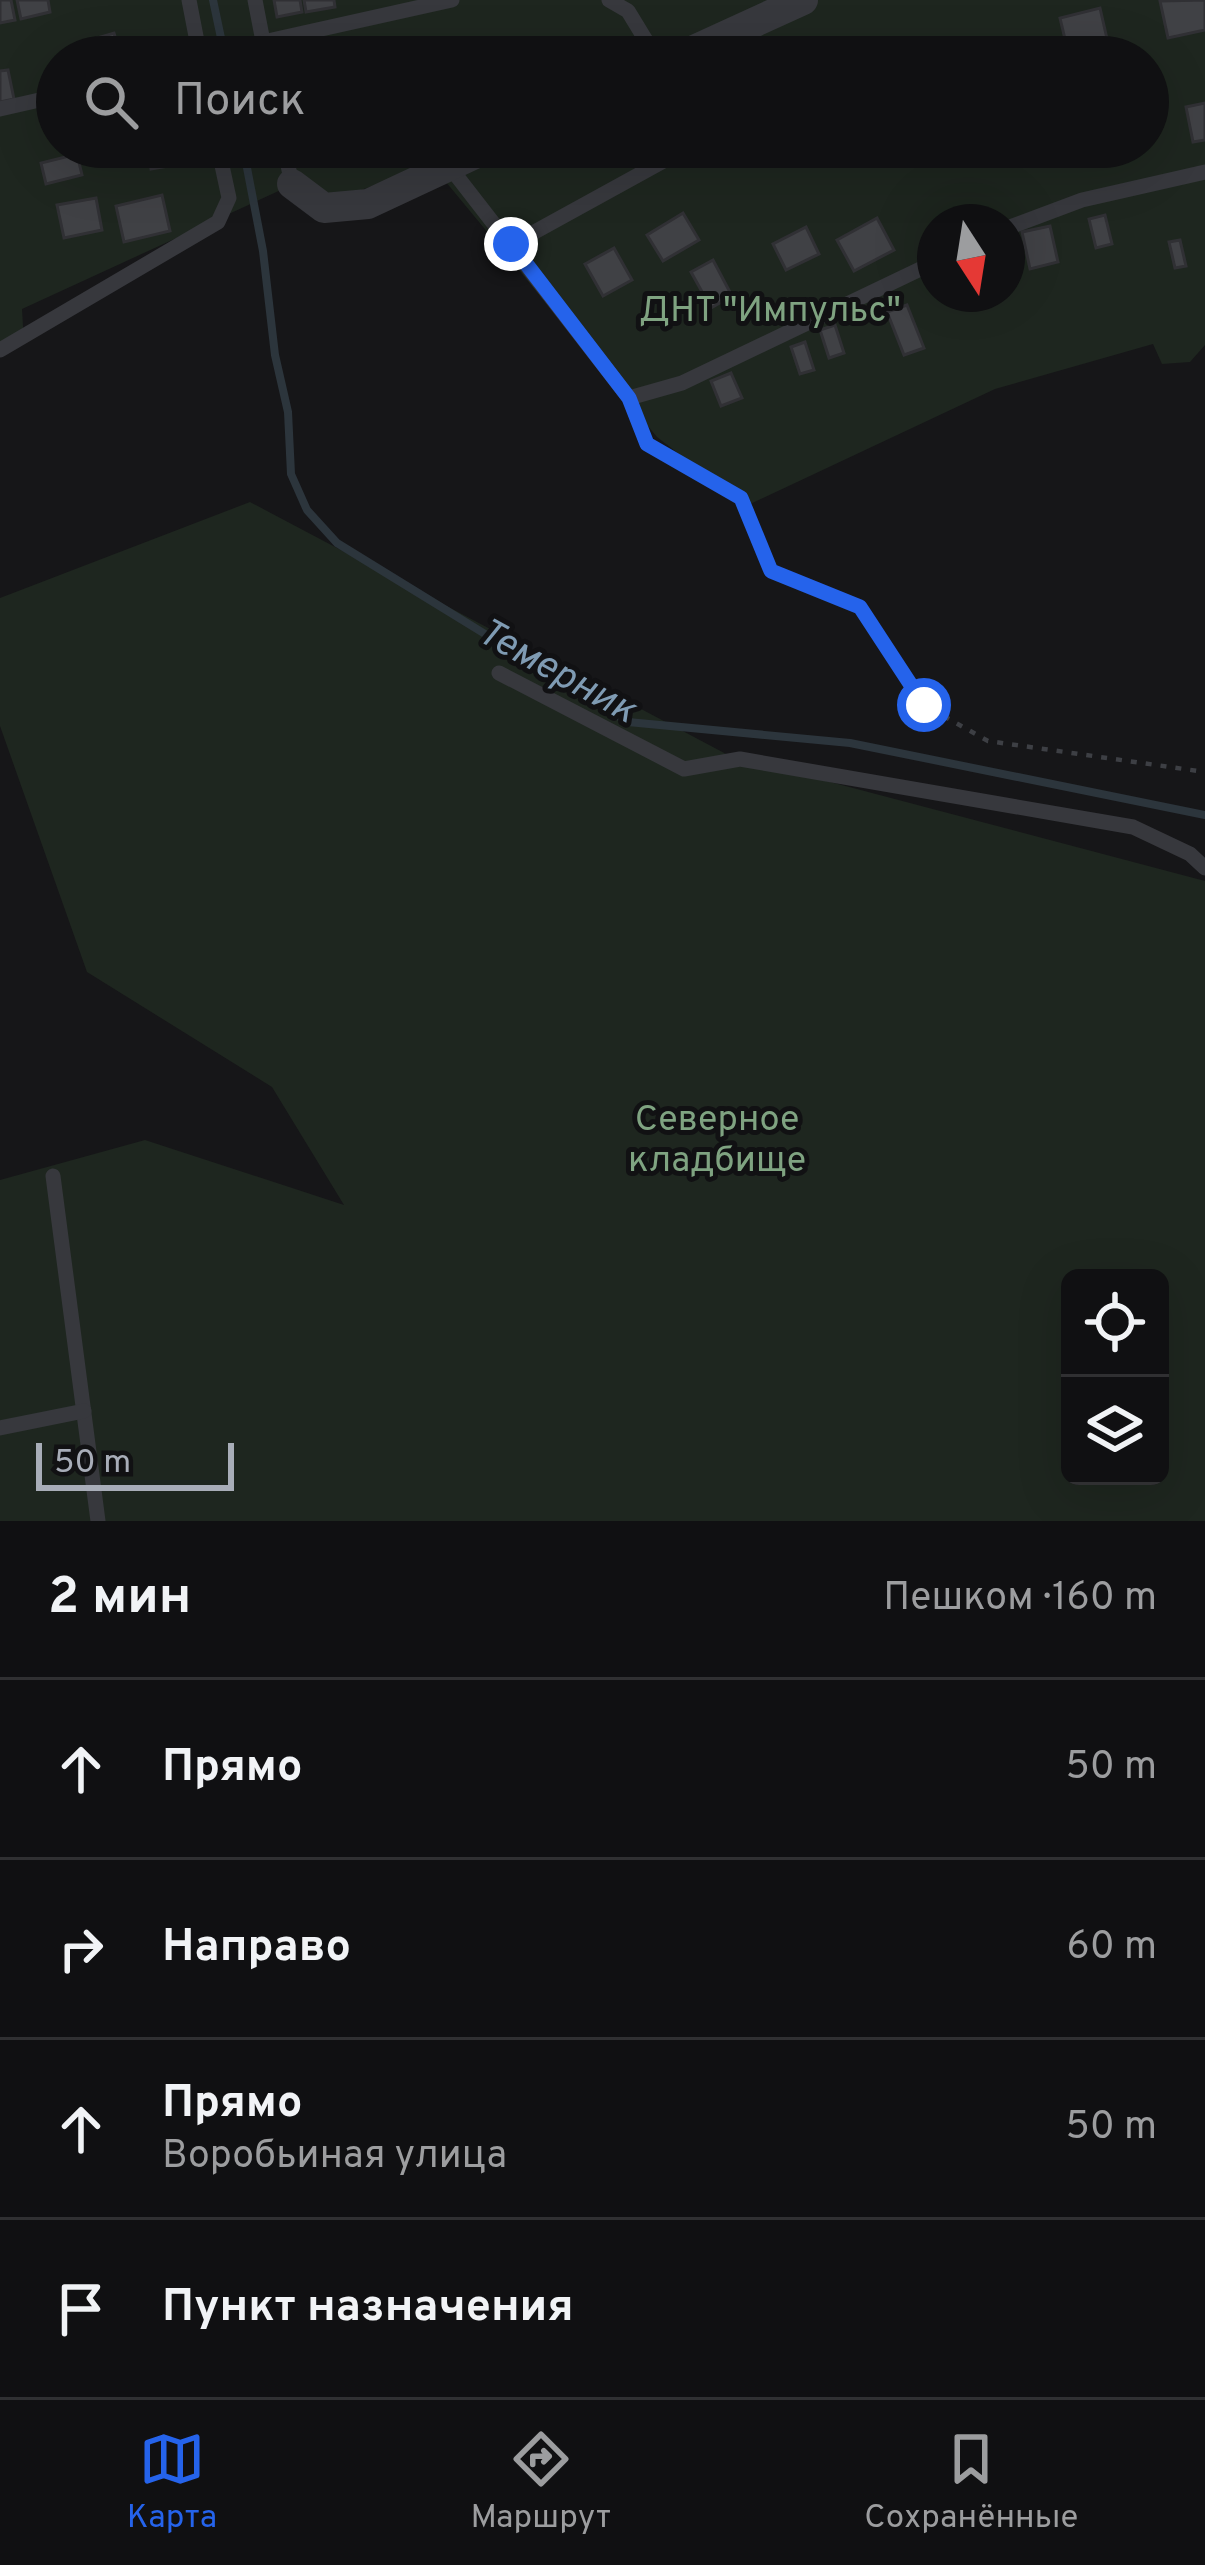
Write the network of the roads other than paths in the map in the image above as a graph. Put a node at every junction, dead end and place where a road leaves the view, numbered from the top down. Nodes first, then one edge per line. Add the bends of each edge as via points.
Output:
1 (189, 0) edge
2 (255, 0) edge
3 (452, 0) edge
4 (608, 0) edge
5 (803, 0) edge
6 (196, 36) edge
7 (262, 36) edge
8 (317, 36) edge
9 (643, 36) edge
10 (725, 36) edge
11 (36, 101) edge
12 (0, 109) edge
13 (223, 168) edge
14 (289, 168) edge
15 (445, 168) edge
16 (451, 168) edge
17 (650, 168) edge
18 (1205, 172) edge
19 (292, 184) joint
20 (1025, 221) edge
21 (511, 244) junction
22 (917, 271) edge
23 (0, 350) edge
24 (499, 674) dead end
25 (1205, 868) edge
26 (53, 1176) dead end
27 (84, 1411) junction
28 (0, 1428) edge
29 (98, 1521) edge

1 - 6 lane
2 - 7 lane
3 - 8 lane
4 - 9 lane via 628,10
5 - 10 street
11 - 12 lane
13 - 23 lane via 229,198 218,222
14 - 19 lane
15 - 19 street via 368,204 323,208
16 - 21 lane
17 - 21 lane
18 - 20 lane
21 - 22 lane via 629,398 682,383
24 - 25 lane via 684,769 740,759 1133,826
26 - 27 lane
27 - 28 lane
27 - 29 lane

